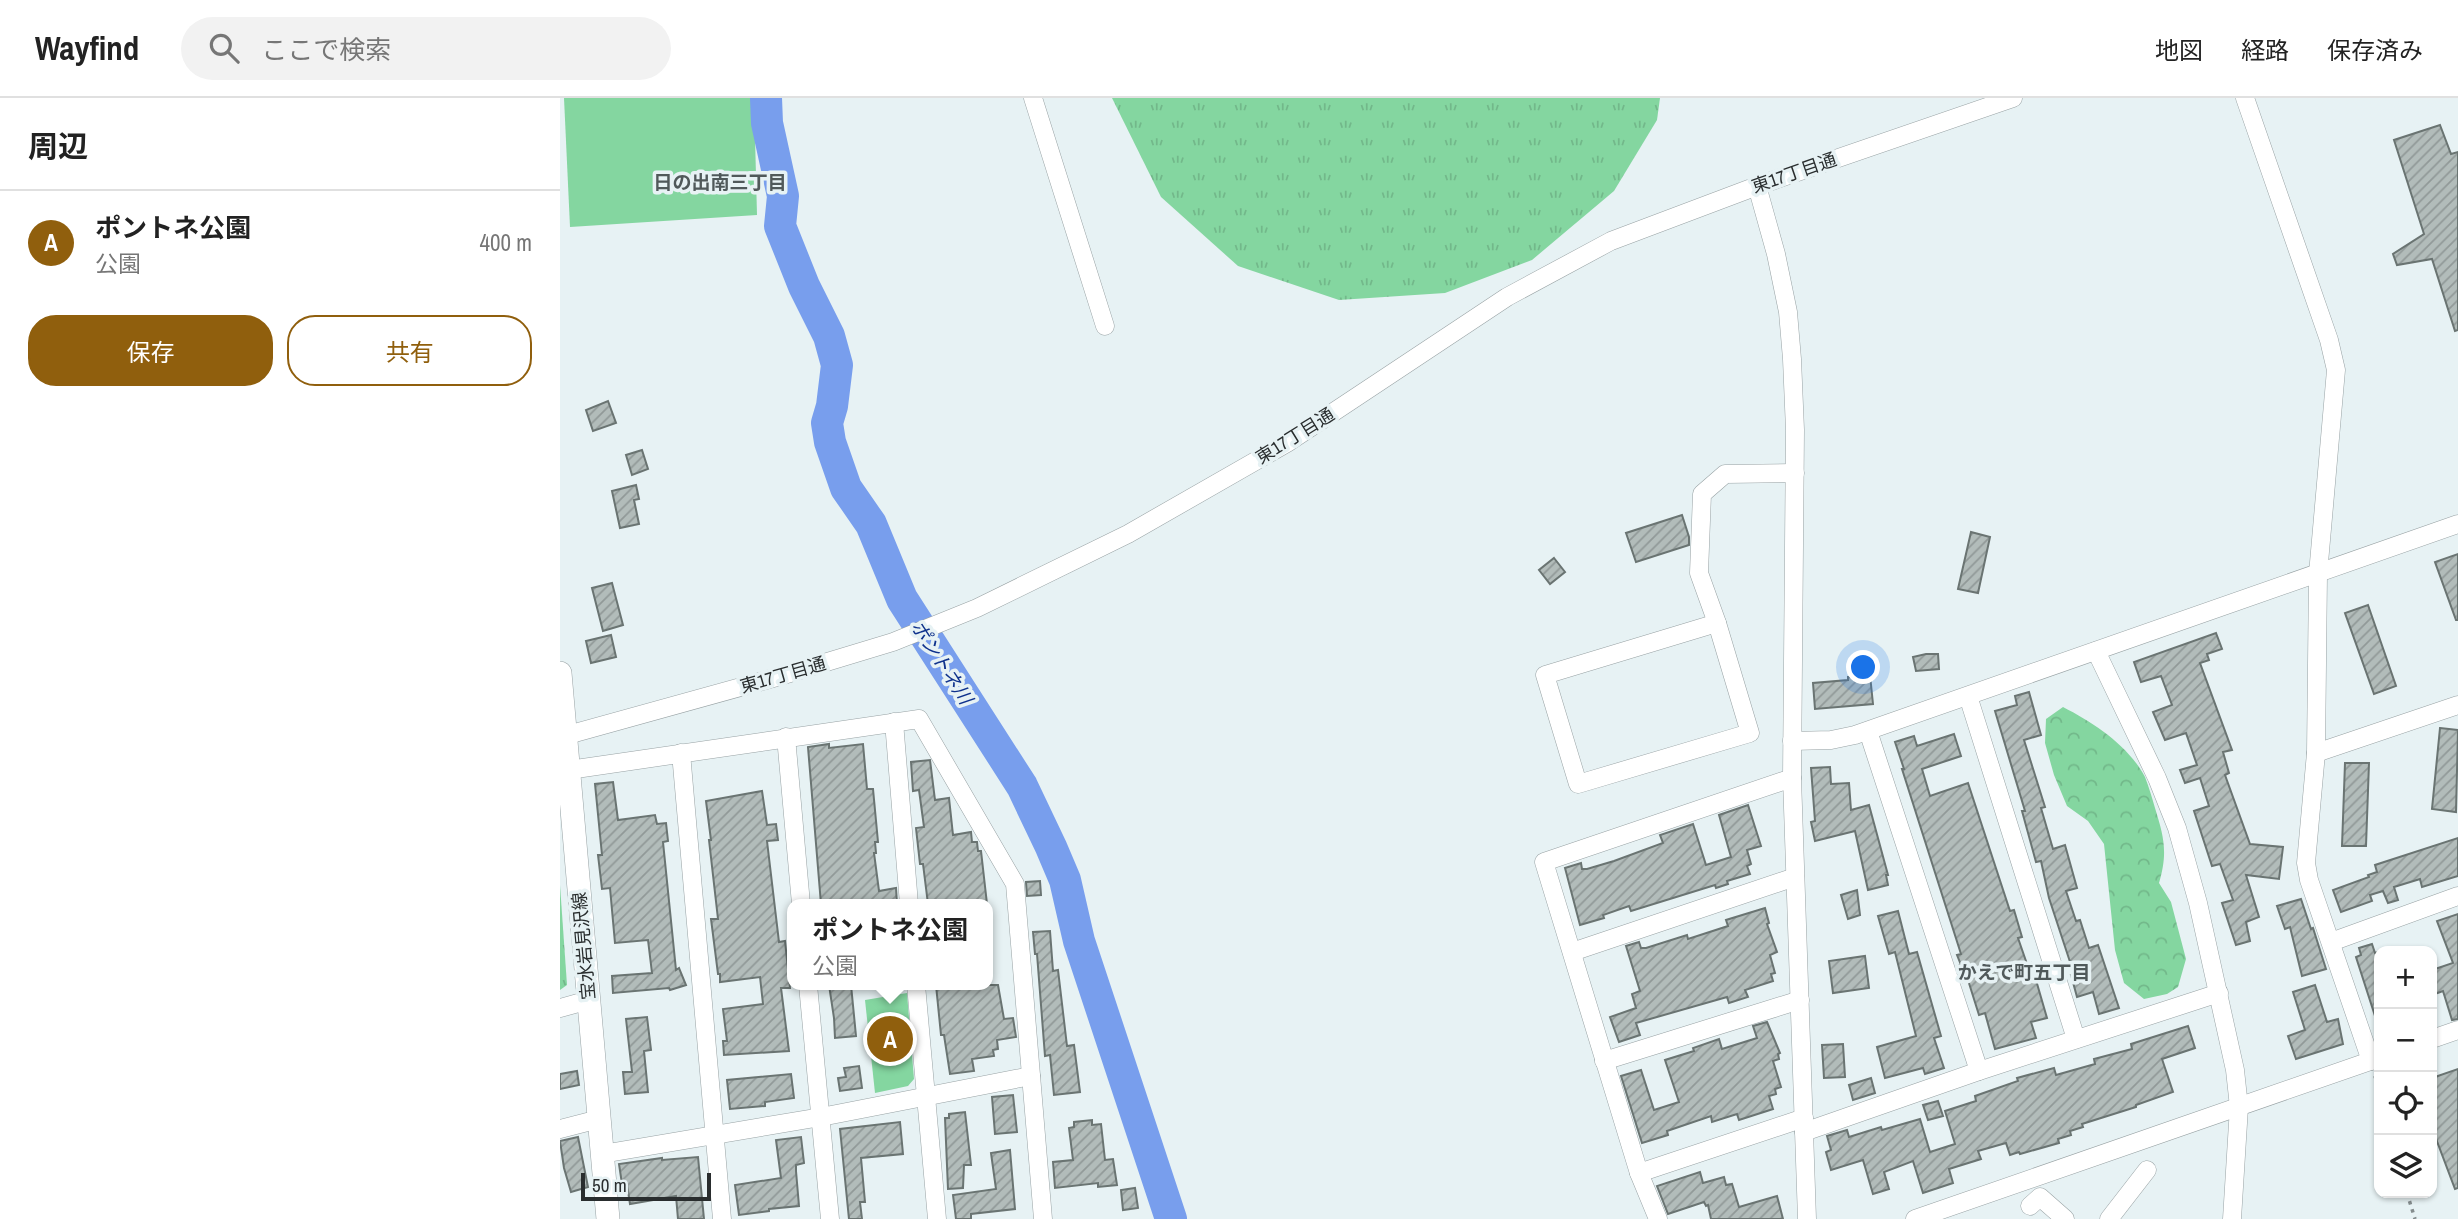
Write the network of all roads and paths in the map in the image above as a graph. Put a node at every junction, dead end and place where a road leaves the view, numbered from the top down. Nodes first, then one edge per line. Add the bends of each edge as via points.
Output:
1 (1033, 98) edge
2 (2013, 98) edge
3 (2245, 98) edge
4 (1757, 186) junction
5 (1105, 326) dead end
6 (1795, 473) junction
7 (2458, 524) edge
8 (2318, 573) junction
9 (1717, 623) junction
10 (2096, 651) junction
11 (560, 673) edge
12 (1968, 696) junction
13 (2458, 705) edge
14 (894, 722) junction
15 (1868, 731) junction
16 (563, 737) edge
17 (786, 737) junction
18 (1792, 741) junction
19 (681, 753) junction
20 (2316, 753) junction
21 (569, 770) junction
22 (1792, 778) junction
23 (1795, 877) junction
24 (2458, 896) edge
25 (801, 899) edge
26 (909, 899) edge
27 (2331, 942) junction
28 (1572, 952) junction
29 (808, 990) edge
30 (916, 990) edge
31 (2219, 993) junction
32 (589, 1000) junction
33 (1800, 1000) junction
34 (560, 1008) edge
35 (2458, 1030) edge
36 (2437, 1038) edge
37 (2076, 1040) junction
38 (2374, 1056) edge
39 (2374, 1059) edge
40 (1604, 1061) junction
41 (1979, 1071) junction
42 (1031, 1076) junction
43 (925, 1097) junction
44 (2238, 1107) junction
45 (821, 1116) junction
46 (599, 1119) junction
47 (1804, 1125) junction
48 (560, 1129) edge
49 (713, 1134) junction
50 (602, 1154) junction
51 (2147, 1170) dead end
52 (1639, 1173) junction
53 (2025, 1181) junction
54 (2409, 1198) edge
55 (2026, 1212) edge
56 (1920, 1218) edge
57 (2230, 1218) edge
58 (608, 1219) edge
59 (722, 1219) edge
60 (830, 1219) edge
61 (937, 1219) edge
62 (1043, 1219) edge
63 (1658, 1219) edge
64 (1807, 1219) edge
65 (2065, 1219) edge
66 (2109, 1219) edge
67 (2415, 1219) edge

1 - 5 street
2 - 4 street, 東17丁目通
3 - 8 street via 2336,370
4 - 6 street via 1788,312
4 - 16 street, 東17丁目通 via 1611,242 1507,297 1287,443 1128,534 977,608 893,642
6 - 9 street via 1725,474 1702,494 1699,573
6 - 18 street
7 - 8 street
8 - 10 street
8 - 20 street
9 - 9 street via 1545,675 1578,785 1750,733
10 - 12 street
10 - 31 street via 2177,828
11 - 16 main road, 宝水岩見沢線
12 - 15 street
12 - 37 street
13 - 20 street
14 - 17 street
14 - 26 street
14 - 42 street via 919,719 1015,884
15 - 18 street via 1831,740
15 - 41 street
16 - 21 main road, 宝水岩見沢線
17 - 19 street
17 - 25 street
18 - 22 street
19 - 21 street
19 - 49 street
20 - 27 street via 2306,863
21 - 32 main road, 宝水岩見沢線
22 - 23 street
22 - 28 street via 1544,862
23 - 28 street
23 - 33 street
24 - 27 street
27 - 38 street
28 - 40 street
29 - 45 street
30 - 43 street
31 - 37 street
31 - 44 street
32 - 34 street
32 - 46 main road, 宝水岩見沢線
33 - 40 street
33 - 47 street
35 - 36 street
37 - 41 street
39 - 44 street
40 - 52 street
41 - 47 street
42 - 43 street
42 - 62 street
43 - 45 street
43 - 61 street
44 - 53 street
44 - 57 street
45 - 49 street
45 - 60 street
46 - 48 street
46 - 50 main road, 宝水岩見沢線
47 - 52 street
47 - 64 street
49 - 50 street
49 - 59 street
50 - 58 main road, 宝水岩見沢線
51 - 66 street
52 - 63 street
53 - 55 street
53 - 56 street
54 - 67 path
55 - 65 street via 2040,1197

